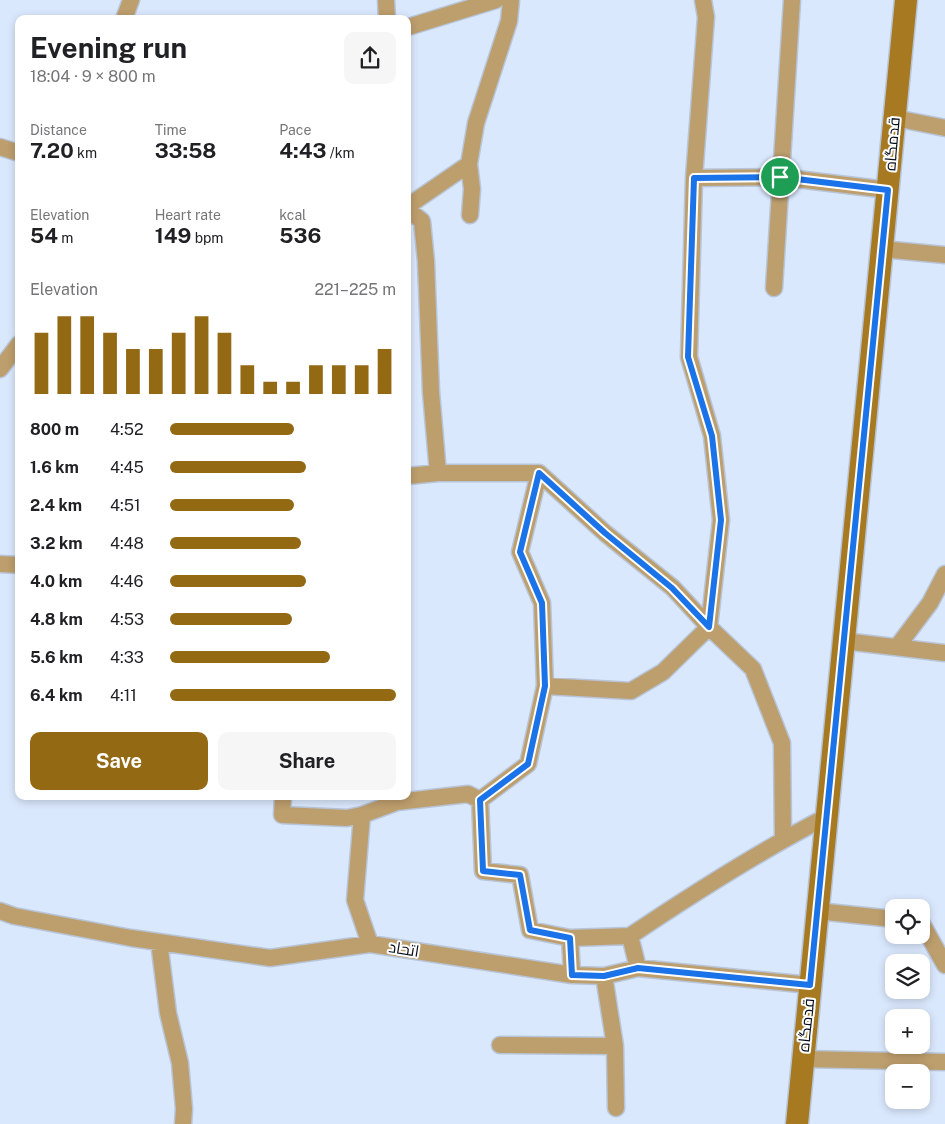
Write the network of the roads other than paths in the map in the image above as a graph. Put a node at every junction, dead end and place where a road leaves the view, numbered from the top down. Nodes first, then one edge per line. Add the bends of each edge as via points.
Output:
1 (131, 0) edge
2 (386, 0) edge
3 (496, 0) edge
4 (511, 0) edge
5 (703, 0) edge
6 (792, 0) edge
7 (906, 0) edge
8 (125, 15) edge
9 (387, 15) edge
10 (411, 26) edge
11 (895, 118) junction
12 (945, 128) edge
13 (0, 147) edge
14 (15, 152) edge
15 (469, 164) junction
16 (780, 177) junction
17 (694, 178) junction
18 (888, 190) junction
19 (411, 204) edge
20 (411, 212) edge
21 (470, 215) dead end
22 (882, 249) junction
23 (945, 255) edge
24 (774, 288) dead end
25 (15, 351) edge
26 (0, 369) edge
27 (438, 473) junction
28 (539, 473) junction
29 (411, 476) edge
30 (0, 564) edge
31 (15, 565) edge
32 (945, 574) edge
33 (709, 627) junction
34 (844, 641) junction
35 (897, 647) junction
36 (945, 654) edge
37 (545, 686) junction
38 (283, 800) edge
39 (480, 800) junction
40 (362, 815) junction
41 (826, 817) junction
42 (783, 839) junction
43 (0, 911) edge
44 (817, 911) junction
45 (885, 918) edge
46 (630, 936) junction
47 (570, 938) junction
48 (930, 938) edge
49 (160, 942) junction
50 (370, 944) junction
51 (945, 965) edge
52 (638, 968) junction
53 (572, 975) junction
54 (604, 976) junction
55 (810, 985) junction
56 (500, 1045) dead end
57 (615, 1046) junction
58 (803, 1059) junction
59 (945, 1062) edge
60 (616, 1108) dead end
61 (183, 1124) edge
62 (797, 1124) edge

1 - 8 street
2 - 9 street
3 - 10 street
4 - 15 street via 509,21 476,123
5 - 17 street via 706,17
6 - 16 street
7 - 11 main road, قدمگاه
11 - 12 street
11 - 18 main road, قدمگاه
13 - 14 street
15 - 19 street
15 - 21 street via 472,189
16 - 17 street
16 - 18 street
16 - 24 street
17 - 33 street via 688,357 712,436 721,520
18 - 22 main road, قدمگاه
20 - 27 street via 422,221
22 - 23 street
22 - 34 main road, قدمگاه
25 - 26 street
27 - 28 street
27 - 29 street
28 - 33 street via 672,588
28 - 37 street via 520,552 542,603
30 - 31 street
32 - 35 street via 930,603
33 - 37 street via 663,672 631,691
33 - 42 street via 753,669 782,743
34 - 35 street
34 - 41 main road, قدمگاه
35 - 36 street
37 - 39 street via 528,764
38 - 40 street via 282,815 346,818
39 - 40 street via 468,794 397,802
39 - 47 street via 483,871 520,875 530,930
40 - 50 street via 355,900
41 - 42 street
41 - 44 main road, قدمگاه
42 - 46 street
43 - 49 street, اتحاد via 43,922
44 - 45 street
44 - 55 main road, قدمگاه
46 - 47 street
46 - 52 street
47 - 53 street
48 - 51 street
49 - 50 street, اتحاد via 270,958
49 - 61 street via 168,1013 180,1063
50 - 53 street, اتحاد
52 - 54 street, اتحاد
52 - 55 street, اتحاد
53 - 54 street, اتحاد
54 - 57 street
55 - 58 main road, قدمگاه
56 - 57 street
57 - 60 street
58 - 59 street
58 - 62 main road, قدمگاه

